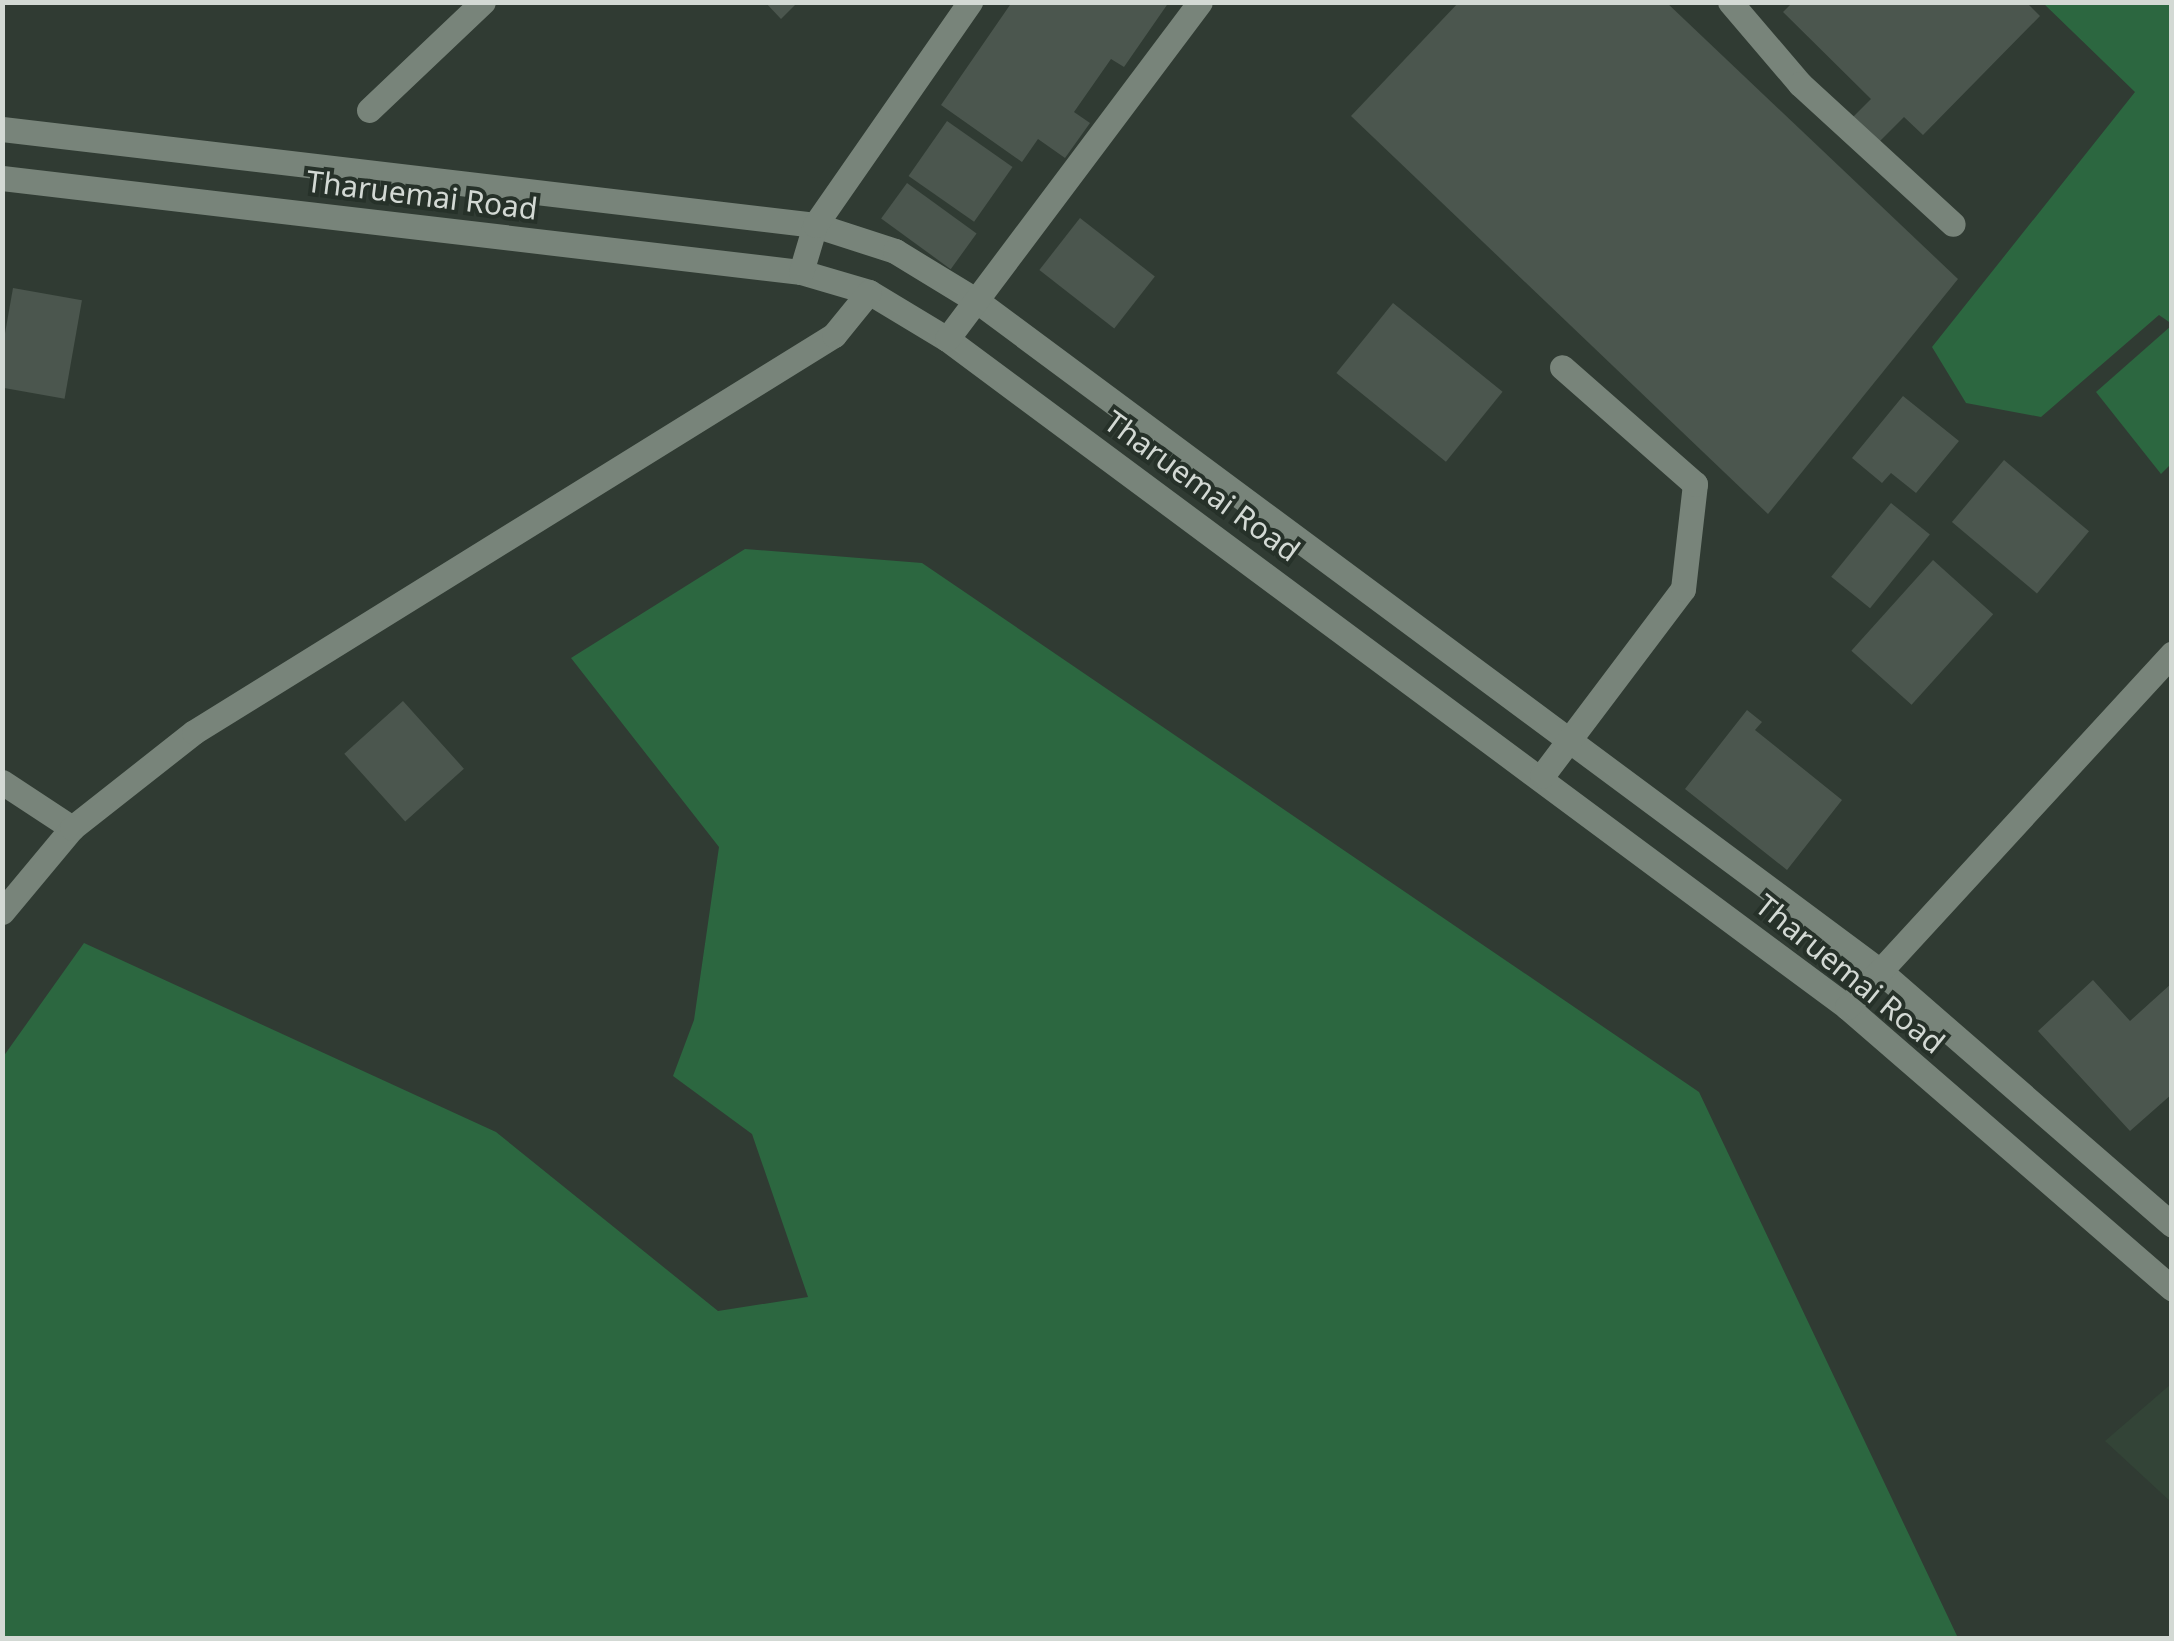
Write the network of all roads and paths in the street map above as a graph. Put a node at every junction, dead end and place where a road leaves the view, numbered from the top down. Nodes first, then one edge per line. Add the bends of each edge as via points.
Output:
1 (483, 2) edge
2 (970, 2) edge
3 (1200, 2) edge
4 (1730, 2) edge
5 (370, 110) dead end
6 (2, 129) edge
7 (2, 178) edge
8 (1953, 224) dead end
9 (814, 225) junction
10 (800, 272) junction
11 (870, 292) junction
12 (976, 300) junction
13 (947, 339) junction
14 (1562, 367) dead end
15 (2172, 654) edge
16 (1570, 739) junction
17 (1542, 776) junction
18 (2, 782) edge
19 (72, 828) junction
20 (2, 912) edge
21 (1880, 972) junction
22 (1847, 1007) junction
23 (2172, 1225) edge
24 (2172, 1289) edge

1 - 5 street
2 - 9 street
3 - 12 street
4 - 8 street via 1800,84
6 - 9 street, Tharuemai Road
7 - 10 street, Tharuemai Road
9 - 10 street
9 - 12 street, Tharuemai Road via 895,251
10 - 11 street, Tharuemai Road
11 - 13 street, Tharuemai Road
11 - 19 street via 834,335 194,732
12 - 13 street
12 - 16 street, Tharuemai Road
13 - 17 street, Tharuemai Road
14 - 16 street via 1695,484 1682,589
15 - 21 street
16 - 17 street
16 - 21 street, Tharuemai Road
17 - 22 street, Tharuemai Road
18 - 19 street
19 - 20 street
21 - 22 street
21 - 23 street, Tharuemai Road
22 - 24 street, Tharuemai Road

